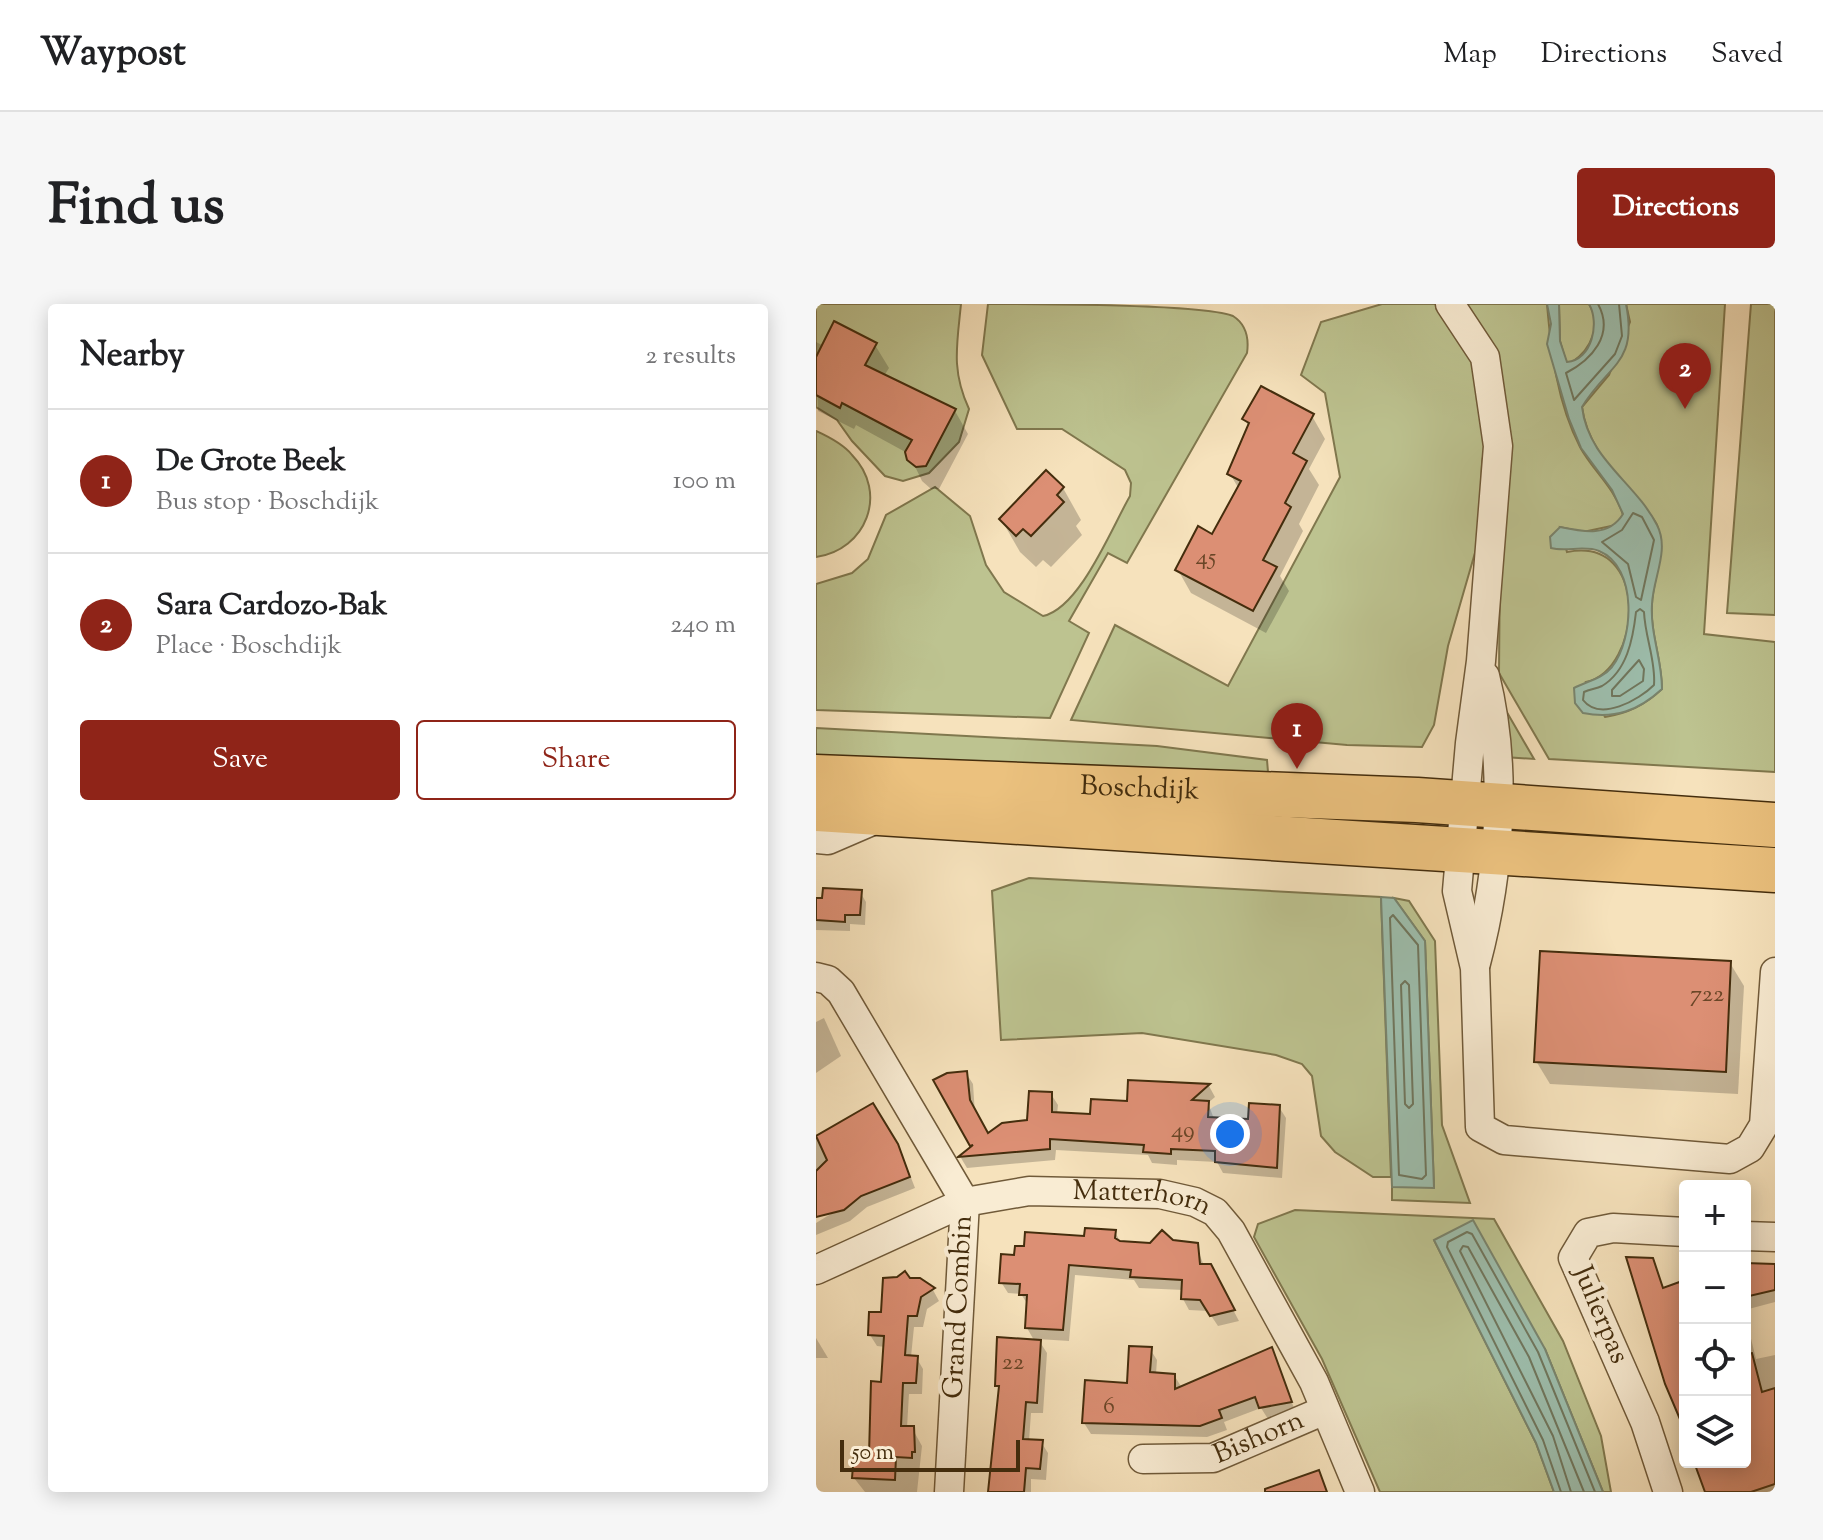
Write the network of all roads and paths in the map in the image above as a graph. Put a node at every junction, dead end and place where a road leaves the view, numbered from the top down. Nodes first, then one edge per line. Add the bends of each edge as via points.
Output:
1 (1450, 304) edge
2 (816, 777) edge
3 (1481, 804) junction
4 (816, 809) edge
5 (890, 813) junction
6 (1775, 825) edge
7 (816, 839) edge
8 (1478, 849) junction
9 (1775, 870) edge
10 (1775, 972) edge
11 (817, 977) edge
12 (965, 1202) junction
13 (1679, 1232) edge
14 (1751, 1236) edge
15 (1775, 1237) edge
16 (816, 1270) edge
17 (1325, 1410) junction
18 (1143, 1459) dead end
19 (949, 1492) edge
20 (1360, 1492) edge
21 (1668, 1492) edge

1 - 3 street via 1485,357 1496,419 1481,661
2 - 3 main road, Boschdijk
3 - 6 main road, Boschdijk
3 - 8 street
4 - 5 main road, Boschdijk
5 - 7 street, Boschdijk via 828,840
5 - 8 main road, Boschdijk
8 - 9 main road, Boschdijk
8 - 10 street via 1490,912 1475,968 1480,1127 1504,1140 1730,1159 1750,1148 1764,1125
11 - 12 street, Grand Combin via 841,992
12 - 16 street, Matterhorn
12 - 17 street, Matterhorn via 1029,1191 1160,1194 1215,1212 1231,1231
12 - 19 street, Grand Combin
13 - 21 street, Julierpas via 1613,1228 1588,1233 1573,1258 1645,1422
14 - 15 street
17 - 18 street, Bishorn via 1213,1458
17 - 20 street, Matterhorn

